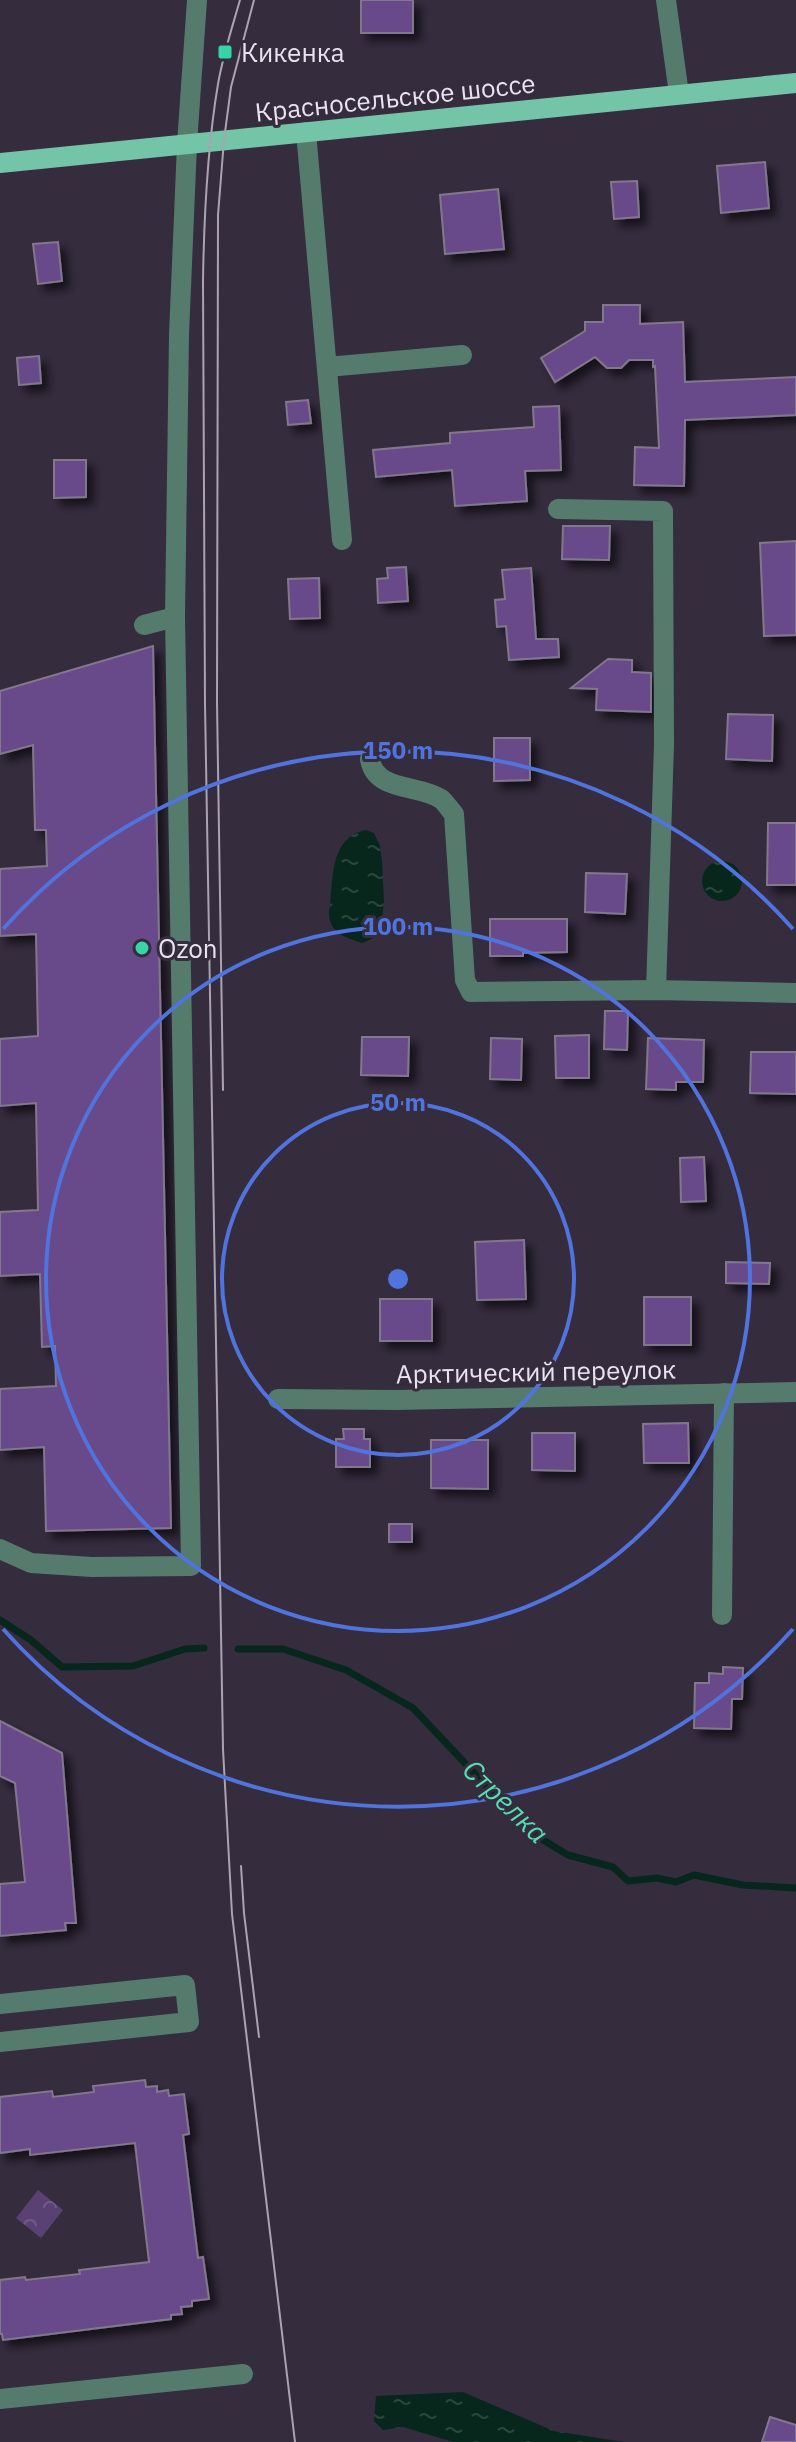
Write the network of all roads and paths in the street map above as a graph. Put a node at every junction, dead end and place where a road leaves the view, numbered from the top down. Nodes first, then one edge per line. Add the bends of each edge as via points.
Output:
1 (197, 0) edge
2 (666, 0) edge
3 (796, 83) edge
4 (679, 94) junction
5 (306, 132) junction
6 (187, 144) junction
7 (0, 163) edge
8 (462, 355) dead end
9 (327, 367) junction
10 (558, 509) dead end
11 (342, 540) dead end
12 (175, 617) junction
13 (144, 625) dead end
14 (370, 759) dead end
15 (656, 990) junction
16 (796, 993) edge
17 (796, 1392) edge
18 (724, 1393) junction
19 (278, 1399) dead end
20 (0, 1549) edge
21 (722, 1615) dead end
22 (0, 2004) edge
23 (0, 2042) edge
24 (243, 2374) dead end
25 (0, 2399) edge

1 - 6 street
2 - 4 street
3 - 4 main road, Красносельское шоссе
4 - 5 main road, Красносельское шоссе
5 - 6 main road, Красносельское шоссе
5 - 9 street
6 - 7 main road, Красносельское шоссе
6 - 12 street
8 - 9 street
9 - 11 street
10 - 15 street via 663,511 664,745
12 - 13 street
12 - 20 street via 191,1566 31,1563
14 - 15 street via 380,779 441,799 454,814 465,980 471,992
15 - 16 street
17 - 18 street, Арктический переулок
18 - 19 street, Арктический переулок
18 - 21 street
22 - 23 street via 185,1985 189,2022
24 - 25 street

